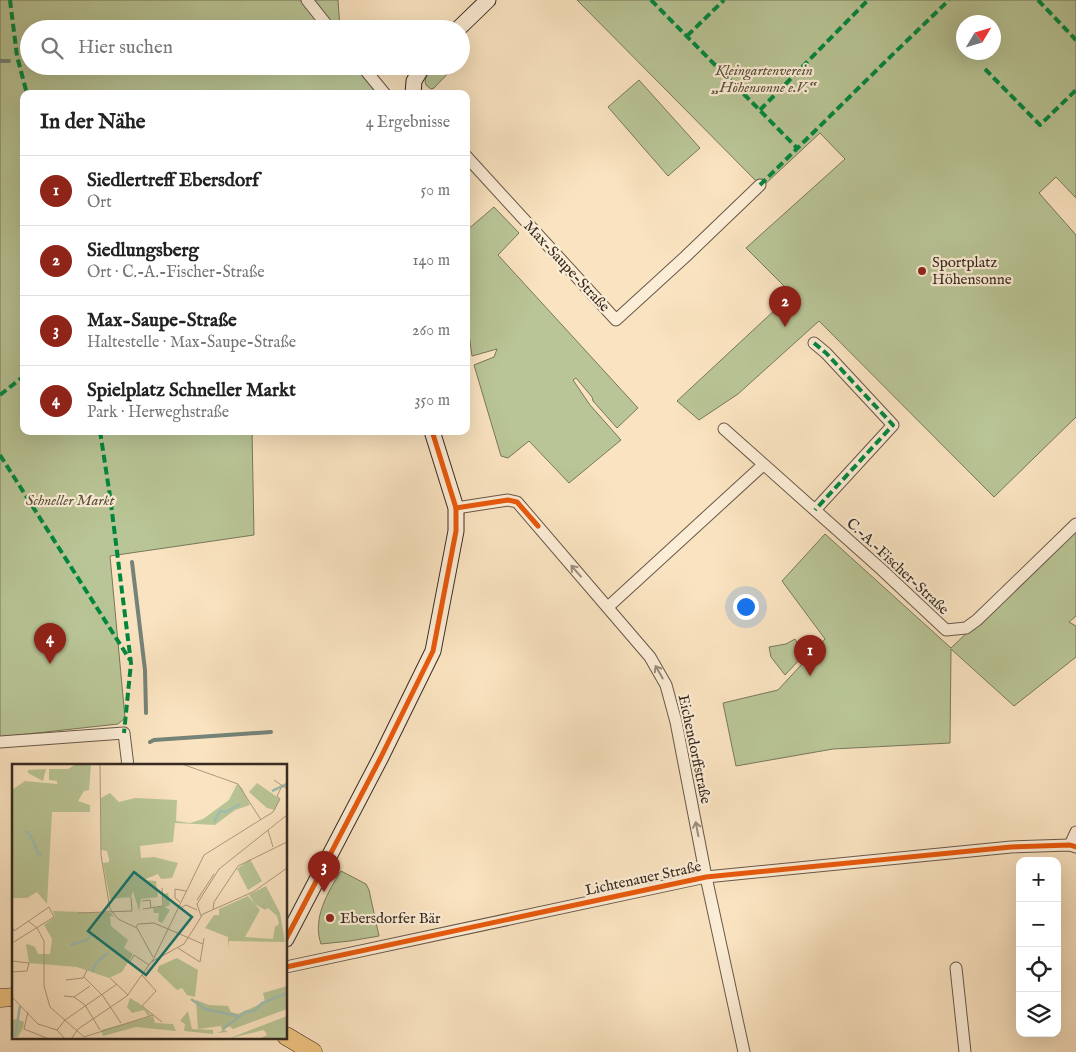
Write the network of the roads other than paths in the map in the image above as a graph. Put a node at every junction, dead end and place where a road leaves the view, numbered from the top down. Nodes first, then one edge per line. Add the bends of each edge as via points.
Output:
1 (307, 0) edge
2 (488, 0) edge
3 (323, 20) edge
4 (467, 20) edge
5 (369, 75) edge
6 (418, 75) edge
7 (382, 90) edge
8 (413, 90) edge
9 (470, 160) edge
10 (760, 185) dead end
11 (814, 343) dead end
12 (724, 428) dead end
13 (433, 435) edge
14 (763, 464) junction
15 (456, 508) junction
16 (815, 510) junction
17 (1076, 524) edge
18 (608, 607) junction
19 (0, 742) edge
20 (128, 764) edge
21 (1076, 832) edge
22 (1073, 846) edge
23 (706, 877) junction
24 (288, 935) edge
25 (288, 967) edge
26 (956, 968) dead end
27 (288, 1037) edge
28 (314, 1052) edge
29 (744, 1052) edge
30 (964, 1052) edge

1 - 3 street
2 - 4 street
5 - 7 street
6 - 8 street
9 - 10 street, Max-Saupe-Straße via 616,320
11 - 16 street via 893,425
12 - 14 street, C.-A.-Fischer-Straße
13 - 15 street
14 - 16 street, C.-A.-Fischer-Straße
14 - 18 street
18 -> 15 street, Eichendorffstraße via 517,502 508,500
15 - 24 street via 456,531 433,651
16 - 17 street, C.-A.-Fischer-Straße via 946,630 966,628 977,620
23 -> 18 street, Eichendorffstraße via 666,685 650,657
19 - 20 street via 124,733
21 - 22 street, Lichtenauer Straße
22 - 23 street, Lichtenauer Straße via 1011,847
23 - 25 street, Lichtenauer Straße
23 - 29 street, Eichendorffstraße
26 - 30 street
27 - 28 main road

